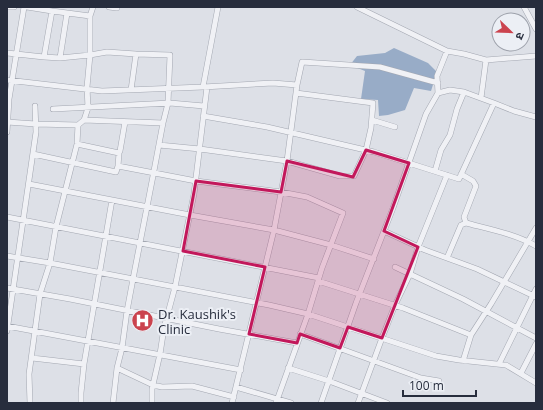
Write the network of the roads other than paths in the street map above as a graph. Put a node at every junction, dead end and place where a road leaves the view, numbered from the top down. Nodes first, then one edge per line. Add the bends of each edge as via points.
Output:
1 (8, 7) edge
2 (14, 7) edge
3 (26, 7) edge
4 (93, 7) edge
5 (109, 7) edge
6 (117, 7) edge
7 (218, 7) edge
8 (357, 7) edge
9 (524, 7) edge
10 (7, 12) edge
11 (52, 12) junction
12 (67, 13) junction
13 (90, 16) junction
14 (536, 29) edge
15 (447, 52) junction
16 (7, 53) edge
17 (16, 54) junction
18 (136, 54) junction
19 (90, 55) junction
20 (536, 56) edge
21 (44, 58) junction
22 (60, 58) junction
23 (486, 60) junction
24 (9, 80) edge
25 (438, 83) junction
26 (297, 85) junction
27 (205, 87) junction
28 (169, 88) junction
29 (87, 90) junction
30 (131, 90) junction
31 (464, 92) junction
32 (296, 93) junction
33 (438, 93) junction
34 (480, 98) junction
35 (168, 103) junction
36 (494, 103) junction
37 (35, 106) dead end
38 (204, 106) junction
39 (88, 108) junction
40 (53, 109) dead end
41 (203, 116) junction
42 (536, 117) edge
43 (84, 120) junction
44 (372, 120) junction
45 (7, 122) edge
46 (125, 122) junction
47 (163, 123) junction
48 (36, 124) junction
49 (78, 125) junction
50 (395, 127) dead end
51 (7, 132) edge
52 (291, 132) junction
53 (77, 144) junction
54 (159, 145) junction
55 (200, 149) junction
56 (366, 150) junction
57 (119, 153) junction
58 (33, 154) junction
59 (287, 161) junction
60 (73, 163) junction
61 (409, 163) junction
62 (118, 166) junction
63 (435, 171) junction
64 (154, 173) junction
65 (461, 174) junction
66 (447, 175) junction
67 (196, 180) junction
68 (29, 184) junction
69 (66, 191) junction
70 (281, 192) junction
71 (112, 200) junction
72 (147, 207) junction
73 (190, 215) junction
74 (7, 217) edge
75 (24, 220) junction
76 (466, 223) junction
77 (56, 227) junction
78 (536, 228) edge
79 (274, 230) junction
80 (384, 232) junction
81 (106, 236) junction
82 (528, 242) junction
83 (140, 243) junction
84 (331, 245) junction
85 (536, 246) edge
86 (418, 247) junction
87 (183, 251) junction
88 (7, 256) edge
89 (18, 258) junction
90 (447, 258) junction
91 (374, 259) junction
92 (50, 263) junction
93 (265, 267) junction
94 (395, 267) dead end
95 (100, 273) junction
96 (410, 274) junction
97 (132, 279) junction
98 (319, 279) junction
99 (504, 282) junction
100 (7, 288) edge
101 (175, 288) junction
102 (14, 289) junction
103 (536, 289) edge
104 (40, 294) junction
105 (360, 294) junction
106 (534, 296) edge
107 (256, 303) junction
108 (95, 304) junction
109 (395, 305) junction
110 (127, 311) junction
111 (486, 312) junction
112 (308, 314) junction
113 (166, 319) junction
114 (348, 327) junction
115 (7, 328) edge
116 (516, 328) junction
117 (35, 332) junction
118 (249, 334) junction
119 (300, 334) junction
120 (471, 335) junction
121 (382, 338) junction
122 (536, 338) edge
123 (88, 342) junction
124 (297, 342) junction
125 (536, 344) edge
126 (122, 348) junction
127 (340, 348) junction
128 (160, 354) junction
129 (32, 358) junction
130 (374, 361) junction
131 (463, 361) junction
132 (84, 364) junction
133 (498, 364) junction
134 (117, 368) junction
135 (288, 368) junction
136 (240, 370) junction
137 (520, 373) junction
138 (329, 381) junction
139 (439, 381) dead end
140 (536, 383) edge
141 (153, 385) junction
142 (236, 387) junction
143 (362, 393) junction
144 (233, 400) edge
145 (277, 401) edge
146 (30, 403) edge
147 (81, 403) edge
148 (113, 403) edge
149 (152, 403) edge
150 (291, 403) edge
151 (321, 403) edge
152 (358, 403) edge
153 (387, 403) edge

1 - 2 street
1 - 10 street
3 - 11 street
3 - 17 street
4 - 13 street
5 - 6 street
7 - 27 street
8 - 15 street
9 - 14 street
11 - 12 street
11 - 21 street
12 - 13 street
12 - 22 street
13 - 19 street
15 - 23 street
15 - 25 street via 437,76
16 - 17 street
17 - 21 street
17 - 24 street
18 - 19 street via 107,52
18 - 28 street via 170,55
18 - 30 street
19 - 22 street
19 - 29 street
20 - 23 street
21 - 22 street
23 - 34 street
24 - 29 street
24 - 45 street
25 - 26 street via 380,67 302,62
25 - 33 street
26 - 27 street via 273,83
26 - 32 street
27 - 28 street
27 - 38 street
28 - 30 street
28 - 35 street
29 - 30 street
29 - 39 street
31 - 33 street via 450,90
31 - 34 street
31 - 63 street
32 - 44 street via 373,103
32 - 52 street
33 - 61 street via 426,114
34 - 36 street
35 - 38 street
35 - 39 street
35 - 47 street
36 - 42 street
36 - 65 street
37 - 48 street
38 - 41 street
39 - 40 street
39 - 43 street
41 - 52 street
41 - 55 street
43 - 46 street
43 - 49 street
44 - 50 street
44 - 56 street
45 - 48 street
45 - 51 street
46 - 47 street
46 - 57 street
47 - 54 street
48 - 49 street
48 - 58 street
49 - 53 street
52 - 56 street
52 - 59 street
53 - 57 street
53 - 60 street
54 - 55 street
54 - 64 street
55 - 59 street
55 - 67 street
56 - 59 street via 357,172 352,177
56 - 61 street
57 - 62 street
58 - 60 street
58 - 68 street
59 - 70 street
60 - 62 street via 116,172
60 - 69 street
61 - 63 street
61 - 80 street
62 - 64 street
63 - 66 street
64 - 67 street
64 - 72 street
65 - 66 street via 459,179
65 - 76 street via 476,186 464,217
66 - 86 street
67 - 70 street
67 - 73 street
68 - 69 street
68 - 75 street
69 - 71 street
69 - 77 street
70 - 79 street
70 - 84 street via 307,198 343,213
71 - 72 street
71 - 81 street
72 - 73 street
72 - 83 street
73 - 79 street
73 - 87 street
74 - 75 street
75 - 77 street
75 - 89 street
76 - 82 street
76 - 90 street via 461,225
77 - 81 street
77 - 92 street
78 - 82 street
79 - 84 street
79 - 93 street
80 - 86 street
80 - 91 street
81 - 83 street
81 - 95 street
82 - 85 street
82 - 99 street
83 - 87 street
83 - 97 street
84 - 91 street
84 - 98 street
86 - 90 street
86 - 96 street
87 - 93 street
87 - 101 street
88 - 89 street
89 - 92 street
89 - 102 street
90 - 99 street
91 - 105 street
92 - 95 street
92 - 104 street
93 - 98 street
93 - 107 street
94 - 96 street
95 - 97 street
95 - 108 street
96 - 109 street
96 - 111 street
97 - 101 street
97 - 110 street
98 - 105 street
98 - 112 street
99 - 106 street
99 - 111 street
100 - 102 street
101 - 107 street
101 - 113 street
102 - 104 street
102 - 115 street
103 - 106 street
104 - 108 street
104 - 117 street
105 - 109 street
105 - 114 street
106 - 116 street
107 - 112 street
107 - 118 street
108 - 110 street
108 - 123 street
109 - 120 street
109 - 121 street
110 - 113 street
110 - 126 street
111 - 116 street
111 - 120 street
112 - 114 street
112 - 119 street
113 - 118 street
113 - 128 street
114 - 121 street
114 - 127 street
115 - 117 street
116 - 122 street
116 - 133 street
117 - 123 street
117 - 129 street
118 - 124 street
118 - 136 street
119 - 124 street
119 - 127 street
120 - 131 street
121 - 130 street
121 - 131 street via 436,356
123 - 126 street
123 - 132 street
124 - 135 street
125 - 137 street
126 - 128 street
126 - 134 street
127 - 130 street
127 - 138 street
128 - 136 street
128 - 141 street
129 - 132 street
129 - 146 street via 29,374
130 - 139 street via 421,378
130 - 143 street
131 - 133 street
132 - 147 street
133 - 137 street via 506,365
134 - 141 street
134 - 148 street
135 - 138 street
135 - 145 street
136 - 142 street
137 - 140 street
138 - 143 street
138 - 151 street
141 - 144 street via 192,386
141 - 149 street
142 - 144 street
142 - 145 street
143 - 152 street
143 - 153 street
145 - 150 street

